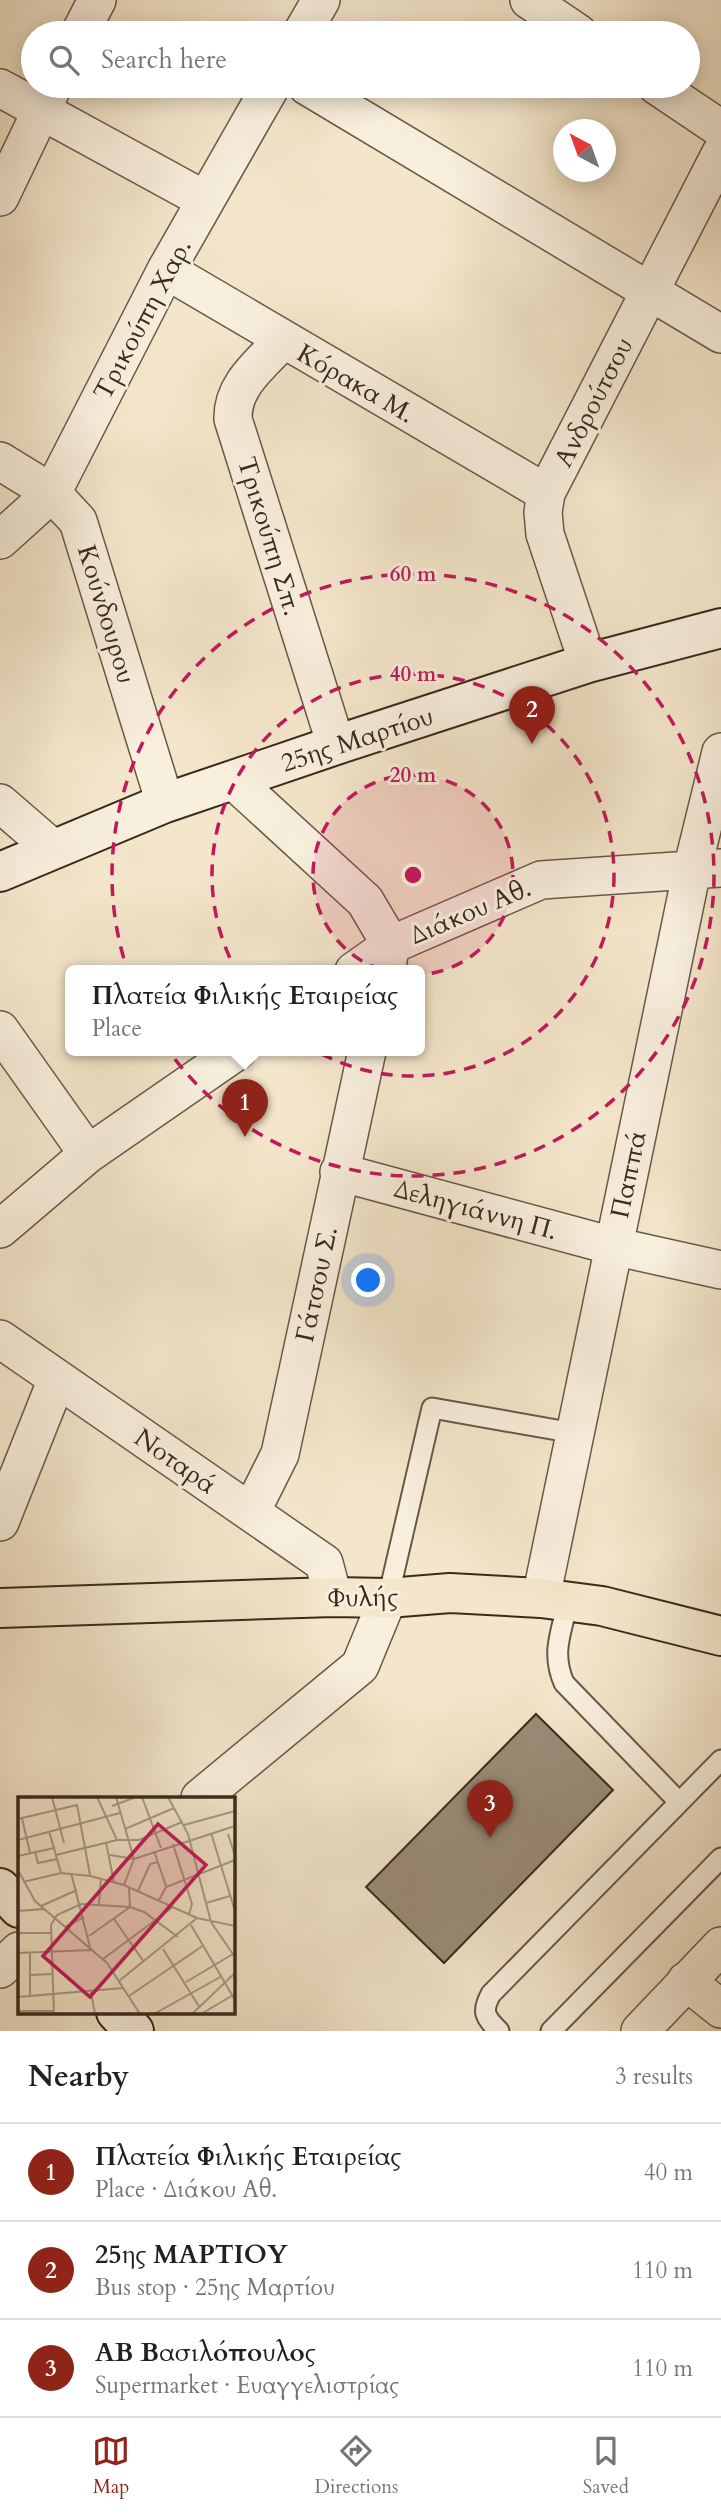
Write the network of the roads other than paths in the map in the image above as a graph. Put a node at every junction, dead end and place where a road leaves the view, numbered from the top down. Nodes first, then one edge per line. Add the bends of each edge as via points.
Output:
1 (97, 0) edge
2 (321, 0) edge
3 (529, 0) edge
4 (86, 21) edge
5 (309, 21) edge
6 (560, 21) edge
7 (0, 88) edge
8 (21, 93) edge
9 (46, 98) edge
10 (264, 98) edge
11 (327, 98) edge
12 (675, 98) edge
13 (721, 129) edge
14 (721, 153) edge
15 (0, 197) edge
16 (205, 200) junction
17 (166, 271) junction
18 (650, 292) junction
19 (721, 334) edge
20 (282, 340) junction
21 (0, 461) edge
22 (52, 493) junction
23 (546, 493) junction
24 (0, 540) edge
25 (721, 628) edge
26 (588, 663) junction
27 (336, 745) junction
28 (721, 752) edge
29 (233, 780) junction
30 (0, 803) edge
31 (165, 803) junction
32 (52, 848) junction
33 (707, 869) edge
34 (0, 872) edge
35 (388, 958) edge
36 (370, 965) edge
37 (0, 1030) edge
38 (230, 1056) edge
39 (366, 1056) edge
40 (88, 1154) junction
41 (340, 1172) junction
42 (0, 1229) edge
43 (613, 1246) junction
44 (721, 1270) edge
45 (0, 1339) edge
46 (57, 1379) junction
47 (574, 1433) junction
48 (250, 1512) junction
49 (0, 1522) edge
50 (333, 1597) junction
51 (388, 1598) junction
52 (555, 1600) junction
53 (0, 1608) edge
54 (721, 1636) edge
55 (721, 1760) edge
56 (201, 1797) edge
57 (679, 1802) junction
58 (721, 1858) edge
59 (0, 1888) edge
60 (18, 1907) edge
61 (721, 1946) edge
62 (18, 1952) edge
63 (0, 1969) edge
64 (686, 1981) junction
65 (721, 2009) edge
66 (118, 2014) edge
67 (134, 2031) edge
68 (499, 2031) edge
69 (551, 2031) edge
70 (640, 2031) edge

1 - 4 street
2 - 5 street
3 - 6 street
7 - 8 street
9 - 15 street
9 - 16 street
10 - 16 street, Τρικούπη Χαρ.
11 - 18 street
12 - 13 street
14 - 18 street, Ανδρούτσου
16 - 17 street, Τρικούπη Χαρ.
17 - 20 street, Κόρακα Μ.
17 - 22 street, Τρικούπη Χαρ.
18 - 19 street
18 - 23 street, Ανδρούτσου
20 - 23 street, Κόρακα Μ.
20 - 27 street, Τρικούπη Σπ. via 240,387 233,419
21 - 22 street, Κούνδουρου
22 - 24 street, Τρικούπη Χαρ.
22 - 31 street, Κούνδουρου via 78,521
23 - 26 street, Ανδρούτσου via 545,534
25 - 26 main road, 25ης Μαρτίου
26 - 27 main road, 25ης Μαρτίου
27 - 29 main road, 25ης Μαρτίου
28 - 33 street, Παππά
29 - 31 main road, 25ης Μαρτίου
29 - 35 street via 365,901
30 - 32 street
31 - 32 main road, 25ης Μαρτίου
32 - 34 main road, 25ης Μαρτίου
33 - 35 street, Διάκου Αθ. via 541,880
33 - 43 street, Παππά
35 - 36 street, Διάκου Αθ.
37 - 40 street
38 - 40 street
39 - 41 street, Γάτσου Σ.
40 - 42 street
41 - 43 street, Δεληγιάννη Π.
41 - 48 street, Γάτσου Σ. via 280,1454
43 - 44 street, Δεληγιάννη Π.
43 - 47 street, Παππά
45 - 46 street, Νοταρά
46 - 48 street, Νοταρά
46 - 49 street
47 - 51 lane via 432,1408
47 - 52 street, Παππά
48 - 50 street, Νοταρά via 324,1563
50 - 51 main road, Φυλής
50 - 53 main road, Φυλής
51 - 52 main road, Φυλής via 450,1594
51 - 56 street via 360,1666
52 - 54 main road, Φυλής via 602,1606
52 - 57 lane via 557,1666 564,1683
55 - 57 lane
57 - 68 lane via 491,1994 485,2005 487,2018
58 - 69 lane
59 - 60 main road
61 - 64 street
62 - 63 street
64 - 65 street
64 - 70 street
66 - 67 main road

